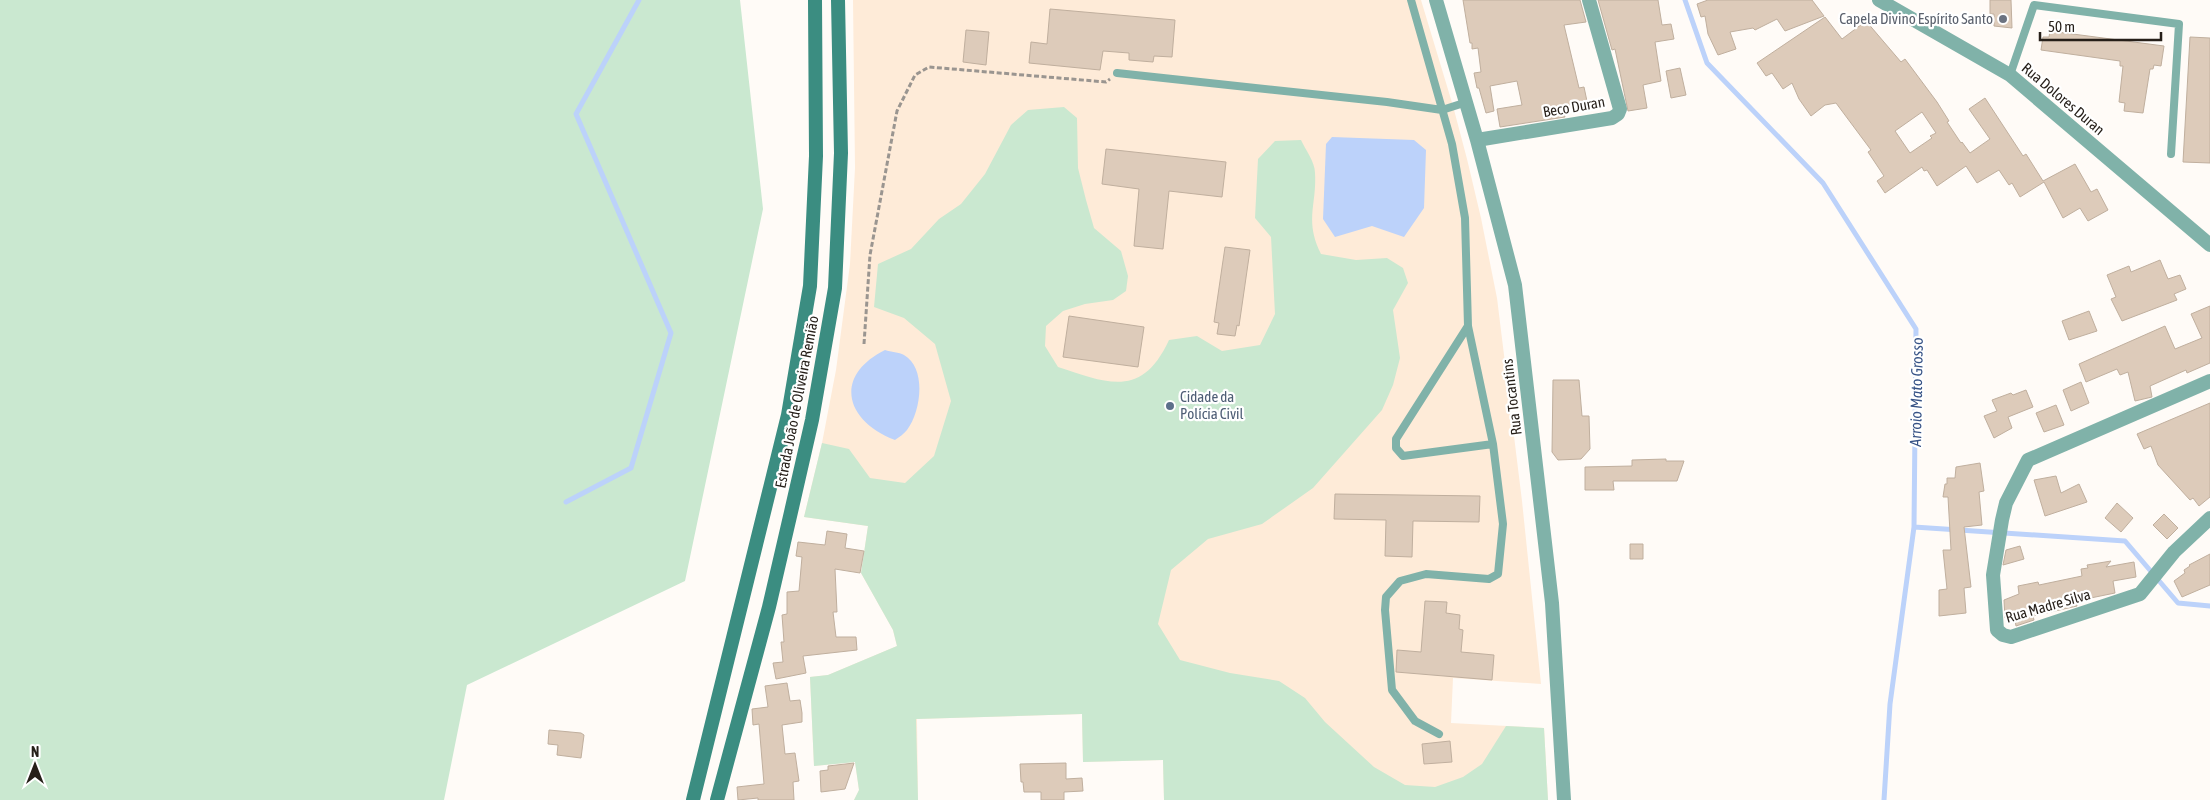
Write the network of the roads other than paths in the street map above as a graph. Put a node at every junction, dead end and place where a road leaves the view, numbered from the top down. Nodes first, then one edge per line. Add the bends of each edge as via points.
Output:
1 (815, 0) edge
2 (838, 0) edge
3 (1410, 0) edge
4 (1436, 0) edge
5 (1589, 0) edge
6 (1878, 0) edge
7 (1117, 73) road end
8 (2010, 74) junction
9 (1467, 102) junction
10 (1442, 110) junction
11 (1478, 140) junction
12 (2171, 154) dead end
13 (2210, 246) edge
14 (1468, 326) junction
15 (2210, 382) edge
16 (1493, 444) junction
17 (2210, 518) edge
18 (1439, 734) dead end
19 (693, 800) edge
20 (717, 800) edge
21 (1564, 800) edge

1 - 19 main road, Estrada João de Oliveira Remião via 816,156 810,286 788,415
2 - 20 main road, Estrada João de Oliveira Remião via 841,153 835,288 812,420 793,503 769,607
3 - 10 lane
4 - 9 street, Rua Tocantins
5 - 11 street, Beco Duran via 1620,109 1618,114 1612,118
6 - 8 street, Rua Dolores Duran
7 - 10 lane
8 - 12 lane via 2034,6 2180,24
8 - 13 street, Rua Dolores Duran
9 - 10 lane
9 - 11 street, Rua Tocantins
10 - 14 lane via 1452,144 1465,218
11 - 21 street, Rua Tocantins via 1515,285 1552,603
14 - 16 lane
14 - 16 lane via 1396,439 1396,448 1403,456
15 - 17 street, Rua Madre Silva via 2028,460 2006,504 2002,520 1993,575 1997,630 2011,637 2140,594 2174,552
16 - 18 lane via 1503,524 1498,574 1489,579 1426,574 1400,581 1386,597 1392,690 1415,721

